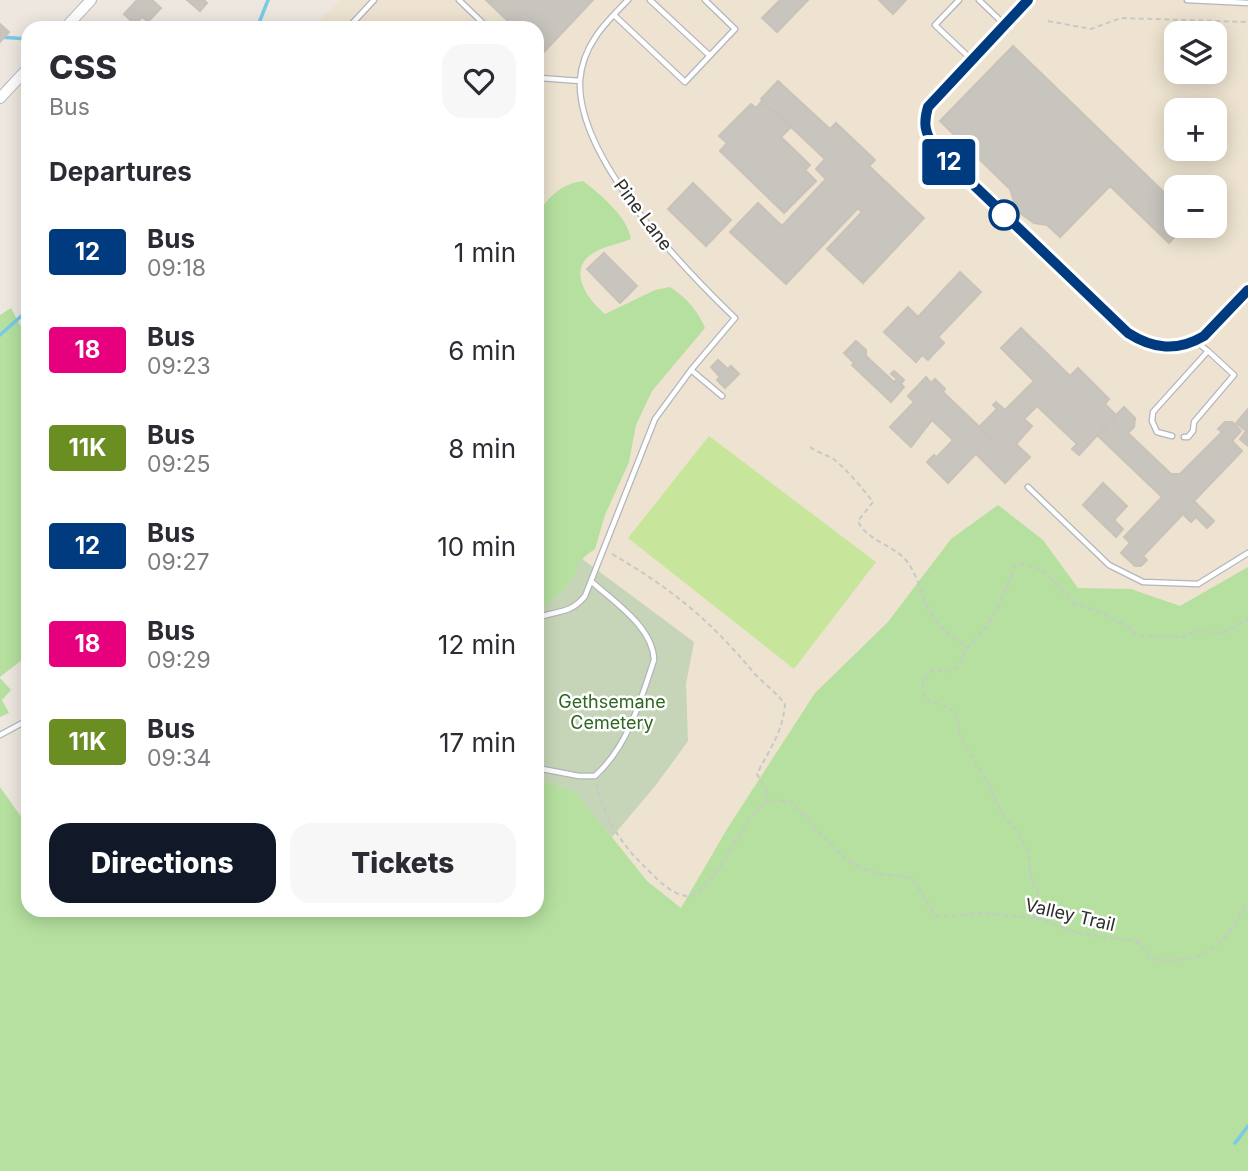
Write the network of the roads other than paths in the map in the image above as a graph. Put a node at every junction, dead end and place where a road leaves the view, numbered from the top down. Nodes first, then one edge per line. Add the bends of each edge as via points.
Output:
1 (91, 0) edge
2 (374, 0) edge
3 (459, 0) edge
4 (628, 0) edge
5 (650, 0) edge
6 (705, 0) edge
7 (959, 0) edge
8 (979, 0) edge
9 (1028, 0) edge
10 (1187, 0) edge
11 (1248, 3) edge
12 (614, 15) junction
13 (72, 21) edge
14 (354, 21) edge
15 (481, 21) edge
16 (1005, 25) junction
17 (709, 55) junction
18 (972, 60) junction
19 (21, 76) edge
20 (544, 78) edge
21 (580, 81) junction
22 (0, 98) edge
23 (1248, 290) edge
24 (1195, 341) junction
25 (1208, 351) junction
26 (691, 370) junction
27 (722, 396) dead end
28 (1171, 436) dead end
29 (1184, 437) dead end
30 (1028, 487) dead end
31 (1248, 553) edge
32 (592, 582) junction
33 (544, 616) edge
34 (21, 724) edge
35 (0, 735) edge
36 (544, 769) edge

1 - 13 street
2 - 14 lane
3 - 15 lane
4 - 12 lane, Pine Lane
5 - 17 lane
6 - 17 lane via 734,29
7 - 18 lane via 935,25
8 - 16 lane
9 - 16 lane
10 - 11 lane
12 - 17 lane via 685,82
12 - 21 lane, Pine Lane via 590,43
16 - 18 lane
18 - 24 lane via 928,107 924,121 934,147 1128,333 1145,344 1168,348
19 - 22 street
20 - 21 lane
21 - 26 lane, Pine Lane via 591,132 615,180 674,258 735,318
23 - 24 lane
24 - 25 lane
25 - 28 lane via 1153,412 1157,432
25 - 29 lane via 1234,375
26 - 27 lane
26 - 32 lane via 655,419
30 - 31 lane via 1109,565 1143,582 1198,584
32 - 33 lane via 578,605
32 - 36 lane via 642,629 654,660 627,734 595,776
34 - 35 lane

